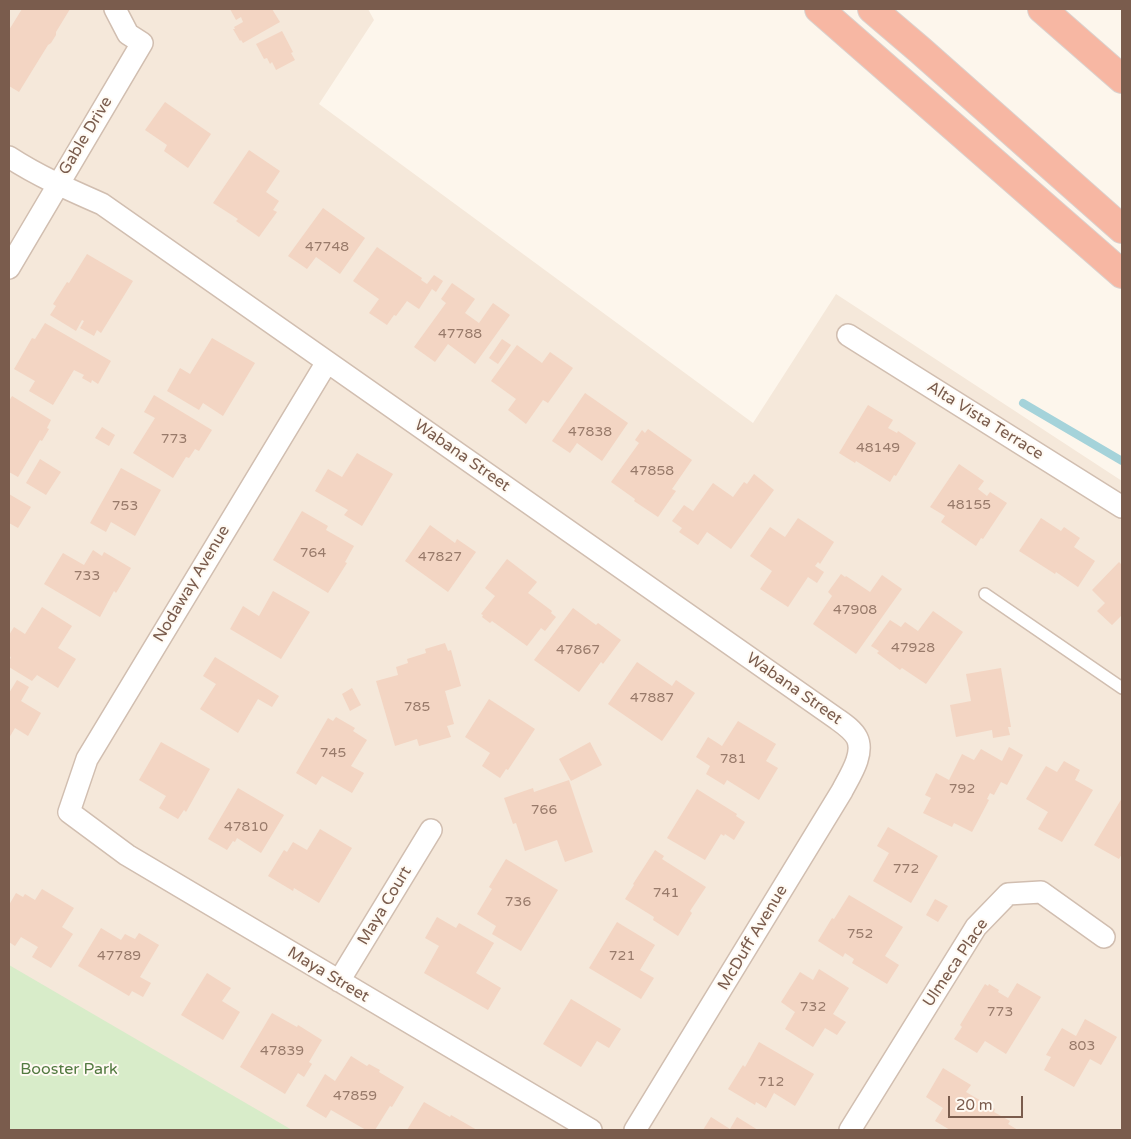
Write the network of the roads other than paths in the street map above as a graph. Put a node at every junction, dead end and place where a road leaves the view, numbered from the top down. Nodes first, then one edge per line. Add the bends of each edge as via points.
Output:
1 (115, 9) edge
2 (819, 9) edge
3 (872, 9) edge
4 (1042, 9) edge
5 (1122, 79) edge
6 (9, 157) edge
7 (58, 184) junction
8 (1122, 229) edge
9 (9, 268) edge
10 (1122, 274) edge
11 (848, 335) dead end
12 (327, 362) junction
13 (1122, 507) edge
14 (985, 594) dead end
15 (1122, 688) edge
16 (858, 740) joint
17 (70, 812) joint
18 (431, 830) dead end
19 (1104, 937) dead end
20 (339, 981) junction
21 (592, 1130) edge
22 (635, 1130) edge
23 (850, 1130) edge

1 - 7 street, Gable Drive via 128,34 142,43
2 - 10 highway
3 - 8 highway
4 - 5 highway
6 - 7 street, Wabana Street
7 - 9 street, Gable Drive
7 - 12 street, Wabana Street via 102,204
11 - 13 street, Alta Vista Terrace
12 - 16 street, Wabana Street via 837,718
12 - 17 street, Nodaway Avenue via 87,759
14 - 15 lane
16 - 22 street, McDuff Avenue via 859,754 842,791
17 - 20 street, Maya Street via 127,855
18 - 20 street, Maya Court
19 - 23 street, Ulmeca Place via 1041,892 1008,894 976,927
20 - 21 street, Maya Street

